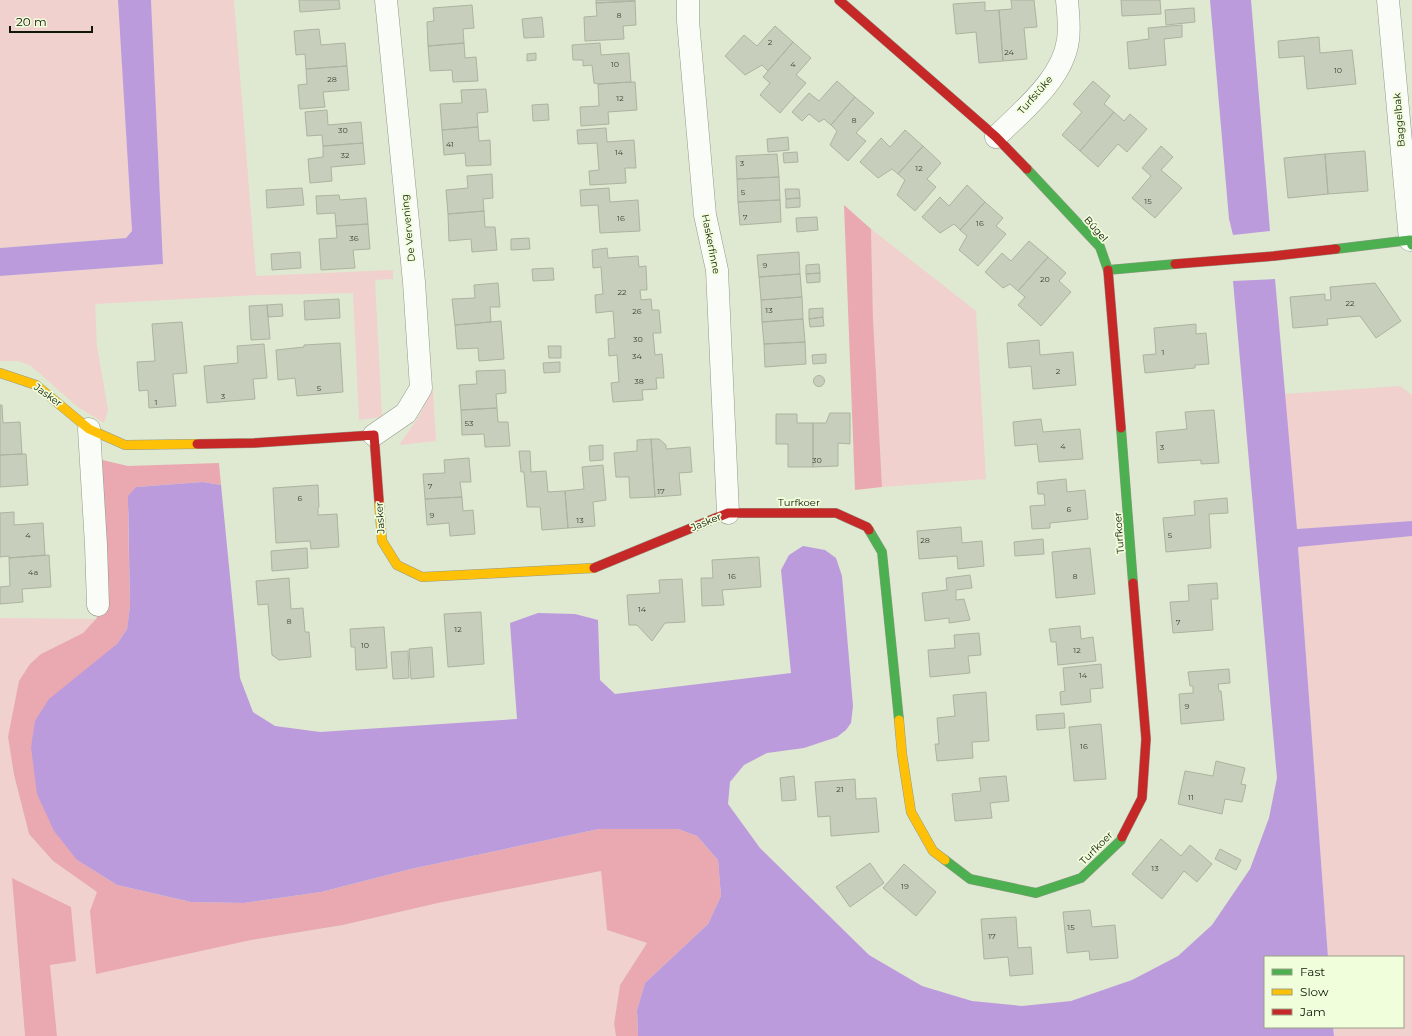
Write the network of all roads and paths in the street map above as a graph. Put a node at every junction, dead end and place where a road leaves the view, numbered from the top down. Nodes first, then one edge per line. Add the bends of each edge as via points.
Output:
1 (386, 0) edge
2 (688, 0) edge
3 (839, 0) edge
4 (1067, 0) edge
5 (1388, 0) edge
6 (996, 137) junction
7 (1411, 242) edge
8 (1108, 270) junction
9 (0, 373) edge
10 (89, 429) junction
11 (374, 435) junction
12 (728, 513) junction
13 (98, 605) dead end

1 - 11 street, De Vervening via 414,282 421,388 406,413
2 - 12 street, Haskerfinne via 705,216 717,270
3 - 6 street, Bûgel
4 - 6 street, Turfstûke via 1068,41 1062,63 1043,90
5 - 7 street, Baggelbak
6 - 8 street, Bûgel via 1100,247
7 - 8 street
8 - 12 street, Turfkoer via 1146,739 1142,798 1120,840 1081,878 1036,892 970,879 933,851 911,812 902,754 882,552 867,526 836,513
9 - 10 street, Jasker via 36,385
10 - 11 street, Jasker via 125,445 254,444
10 - 13 street
11 - 12 street, Jasker via 382,541 397,565 422,577 591,569

